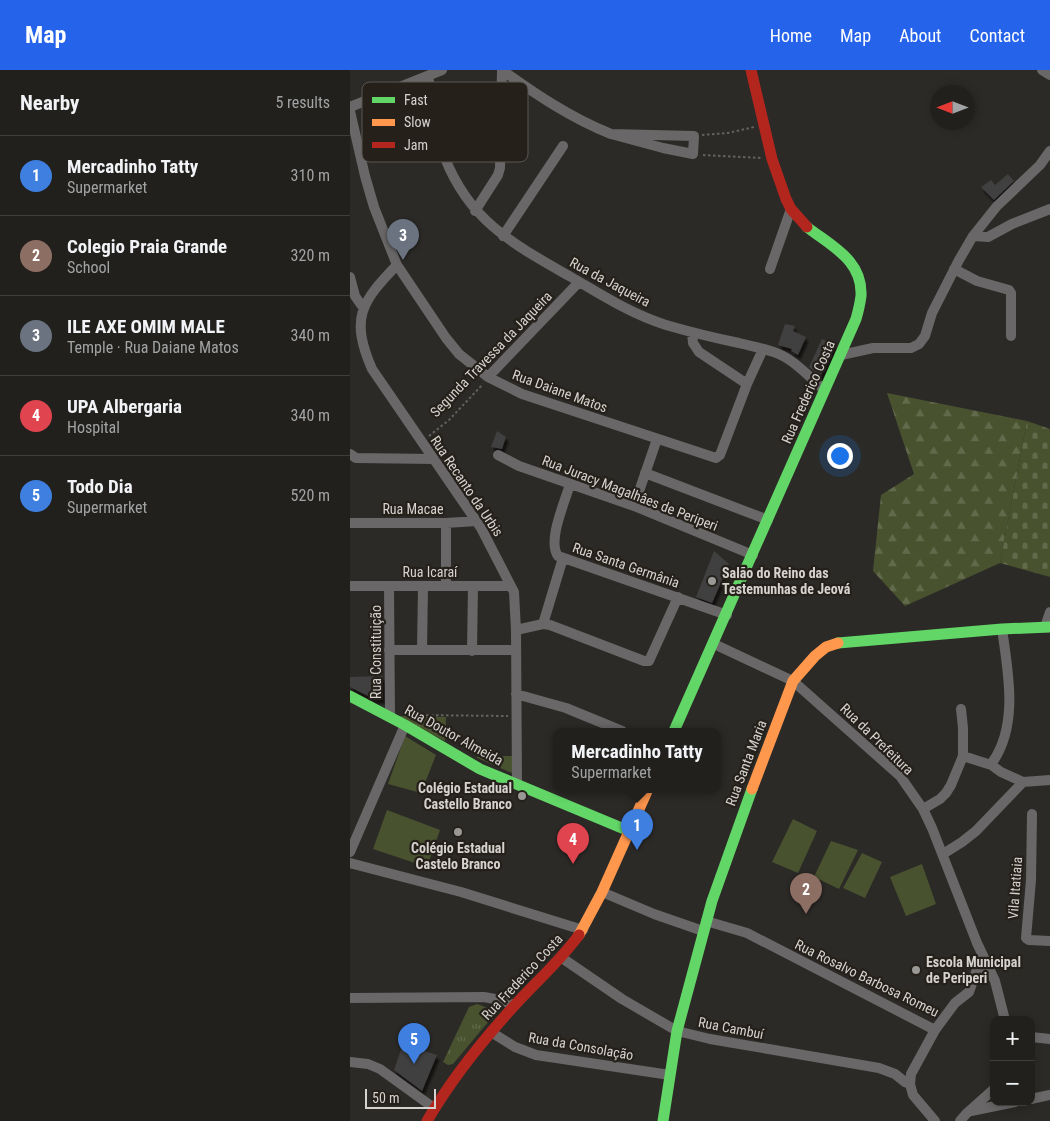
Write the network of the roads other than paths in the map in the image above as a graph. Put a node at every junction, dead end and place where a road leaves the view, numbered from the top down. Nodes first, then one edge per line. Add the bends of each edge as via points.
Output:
1 (442, 70) edge
2 (502, 70) edge
3 (1042, 70) edge
4 (754, 72) edge
5 (1050, 74) edge
6 (428, 76) junction
7 (413, 82) edge
8 (429, 82) edge
9 (519, 82) edge
10 (528, 88) edge
11 (362, 102) edge
12 (350, 107) edge
13 (350, 111) edge
14 (611, 134) junction
15 (563, 146) dead end
16 (1050, 151) edge
17 (362, 159) edge
18 (363, 162) edge
19 (447, 162) edge
20 (500, 162) edge
21 (791, 209) junction
22 (1050, 209) edge
23 (475, 211) junction
24 (503, 236) junction
25 (973, 236) junction
26 (397, 265) junction
27 (770, 269) dead end
28 (954, 269) junction
29 (350, 277) edge
30 (579, 282) junction
31 (362, 306) junction
32 (692, 332) junction
33 (1010, 336) dead end
34 (763, 349) junction
35 (841, 354) junction
36 (488, 377) junction
37 (748, 384) junction
38 (824, 390) junction
39 (657, 439) junction
40 (350, 454) edge
41 (498, 455) dead end
42 (434, 459) junction
43 (646, 472) junction
44 (570, 484) junction
45 (634, 506) junction
46 (768, 520) junction
47 (477, 521) junction
48 (350, 523) edge
49 (446, 523) junction
50 (753, 555) junction
51 (563, 558) junction
52 (350, 586) edge
53 (390, 586) junction
54 (446, 586) junction
55 (473, 586) junction
56 (511, 586) junction
57 (423, 587) junction
58 (678, 597) junction
59 (1050, 612) edge
60 (727, 615) junction
61 (543, 624) junction
62 (1047, 627) edge
63 (1002, 629) junction
64 (516, 630) junction
65 (714, 644) junction
66 (389, 650) junction
67 (422, 650) junction
68 (516, 650) junction
69 (472, 651) junction
70 (793, 680) junction
71 (516, 694) junction
72 (350, 696) edge
73 (961, 709) dead end
74 (390, 717) junction
75 (407, 720) junction
76 (615, 728) edge
77 (675, 728) edge
78 (963, 756) junction
79 (990, 764) junction
80 (1050, 780) edge
81 (1023, 782) junction
82 (517, 784) junction
83 (646, 793) edge
84 (923, 809) junction
85 (1032, 814) dead end
86 (629, 831) junction
87 (350, 852) edge
88 (942, 854) junction
89 (350, 863) edge
90 (602, 892) junction
91 (705, 926) junction
92 (583, 930) junction
93 (1050, 941) edge
94 (562, 958) junction
95 (986, 960) junction
96 (350, 998) edge
97 (514, 1005) junction
98 (1004, 1016) edge
99 (676, 1030) junction
100 (935, 1030) junction
101 (491, 1032) junction
102 (1035, 1037) edge
103 (1050, 1039) edge
104 (350, 1062) edge
105 (670, 1075) junction
106 (910, 1084) junction
107 (990, 1093) edge
108 (1050, 1095) edge
109 (1035, 1098) edge
110 (994, 1106) edge
111 (434, 1108) junction
112 (970, 1111) junction
113 (427, 1121) edge
114 (662, 1121) edge
115 (935, 1121) edge
116 (960, 1121) edge

1 - 6 street
2 - 9 street
3 - 5 street
4 - 21 main road, Rua Frederico Costa via 764,125
6 - 7 street
6 - 8 street, Rua da Jaqueira
10 - 14 street via 568,114
11 - 12 street
13 - 17 street, Rua Daiane Matos
14 - 14 street via 662,148 693,154 694,136
15 - 24 street
16 - 25 street via 1040,166 996,206
18 - 26 street, Rua Daiane Matos via 374,207
19 - 23 street, Rua da Jaqueira
20 - 23 street via 498,174
21 - 27 street
21 - 35 main road, Rua Frederico Costa via 806,226 850,260 859,276 859,309
22 - 25 street via 988,237
23 - 24 street, Rua da Jaqueira
24 - 30 street, Rua da Jaqueira
25 - 28 street
26 - 31 street, Rua Recanto da Urbis
26 - 36 street, Rua Daiane Matos via 459,354
28 - 33 street via 977,281 1009,290
28 - 35 street via 919,344 911,348 873,348
29 - 31 street via 355,296
30 - 32 street, Rua da Jaqueira via 641,316
30 - 36 street, Segunda Travessa da Jaqueira
31 - 42 street, Rua Recanto da Urbis via 358,329 364,353
32 - 34 street, Rua da Jaqueira
32 - 37 street via 693,343 699,352
34 - 37 street, Rua Daiane Matos
34 - 38 street, Rua da Jaqueira via 786,357
35 - 38 main road, Rua Frederico Costa
36 - 39 street, Rua Daiane Matos via 522,394
37 - 39 street, Rua Daiane Matos via 719,457
38 - 46 main road, Rua Frederico Costa
39 - 43 street
40 - 42 street via 356,458
41 - 44 street, Rua Juracy Magalhâes de Periperi
42 - 47 street, Rua Recanto da Urbis
43 - 45 street
43 - 46 street
44 - 45 street, Rua Juracy Magalhâes de Periperi
44 - 51 street, Rua Santa Germânia via 555,535 554,548
45 - 50 street, Rua Juracy Magalhâes de Periperi
46 - 50 main road, Rua Frederico Costa
47 - 49 street, Rua Macae
47 - 56 street, Rua Recanto da Urbis
48 - 49 street, Rua Macae
49 - 54 street
50 - 60 main road, Rua Frederico Costa
51 - 58 street, Rua Santa Germânia
51 - 61 street
52 - 53 street, Rua Icaraí
53 - 57 street, Rua Icaraí
53 - 66 street, Rua Constituição
54 - 55 street, Rua Icaraí
54 - 57 street, Rua Icaraí
55 - 56 street, Rua Icaraí
55 - 69 street
56 - 64 street, Rua Recanto da Urbis via 515,599
57 - 67 street
58 - 60 street, Rua Santa Germânia
58 - 61 street via 649,661
59 - 62 street
60 - 65 main road, Rua Frederico Costa
61 - 64 street
62 - 63 main road, Rua Santa Maria
63 - 70 main road, Rua Santa Maria via 840,642 826,646
63 - 79 street via 1010,710 1007,728 994,762
64 - 68 street, Rua Recanto da Urbis
65 - 70 street, Rua da Prefeitura
65 - 77 main road, Rua Frederico Costa
66 - 67 street
66 - 74 street, Rua Constituição
67 - 69 street
68 - 69 street
68 - 71 street, Rua Recanto da Urbis
70 - 84 street, Rua da Prefeitura via 900,776
70 - 91 main road, Rua Santa Maria via 735,833
71 - 76 street via 566,708
71 - 82 street, Rua Recanto da Urbis
72 - 74 main road, Rua Doutor Almeida
73 - 78 street
74 - 75 main road, Rua Doutor Almeida
75 - 82 main road, Rua Doutor Almeida via 447,751
75 - 87 street
78 - 79 street
78 - 84 street via 946,793
79 - 81 street
80 - 81 street
81 - 88 street via 976,831
82 - 86 main road, Rua Doutor Almeida
83 - 86 main road, Rua Frederico Costa
84 - 88 street, Rua da Prefeitura
85 - 93 street, Vila Itatiaia via 1026,938
86 - 90 main road, Rua Frederico Costa
88 - 95 street, Rua da Prefeitura
89 - 92 street via 460,892
90 - 91 street, Rua Rosalvo Barbosa Romeu via 654,914
90 - 92 main road, Rua Frederico Costa
91 - 99 main road, Rua Santa Maria
91 - 100 street, Rua Rosalvo Barbosa Romeu via 748,933
92 - 94 main road, Rua Frederico Costa
94 - 97 main road, Rua Frederico Costa
94 - 99 street, Rua Cambuí
95 - 98 street, Rua da Prefeitura
95 - 100 street, Rua Rosalvo Barbosa Romeu via 976,972 969,992
96 - 97 street via 484,997
97 - 101 main road, Rua Frederico Costa
99 - 105 main road, Rua Santa Maria
99 - 106 street, Rua Cambuí via 710,1039 879,1068
100 - 106 street via 911,1074
101 - 105 street, Rua da Consolação via 536,1055
101 - 111 main road, Rua Frederico Costa
102 - 103 street
104 - 111 street via 380,1069
105 - 114 main road, Rua Santa Maria
106 - 115 street via 913,1095
107 - 112 street
108 - 109 street
110 - 112 street
111 - 113 main road, Rua Frederico Costa
112 - 116 street

